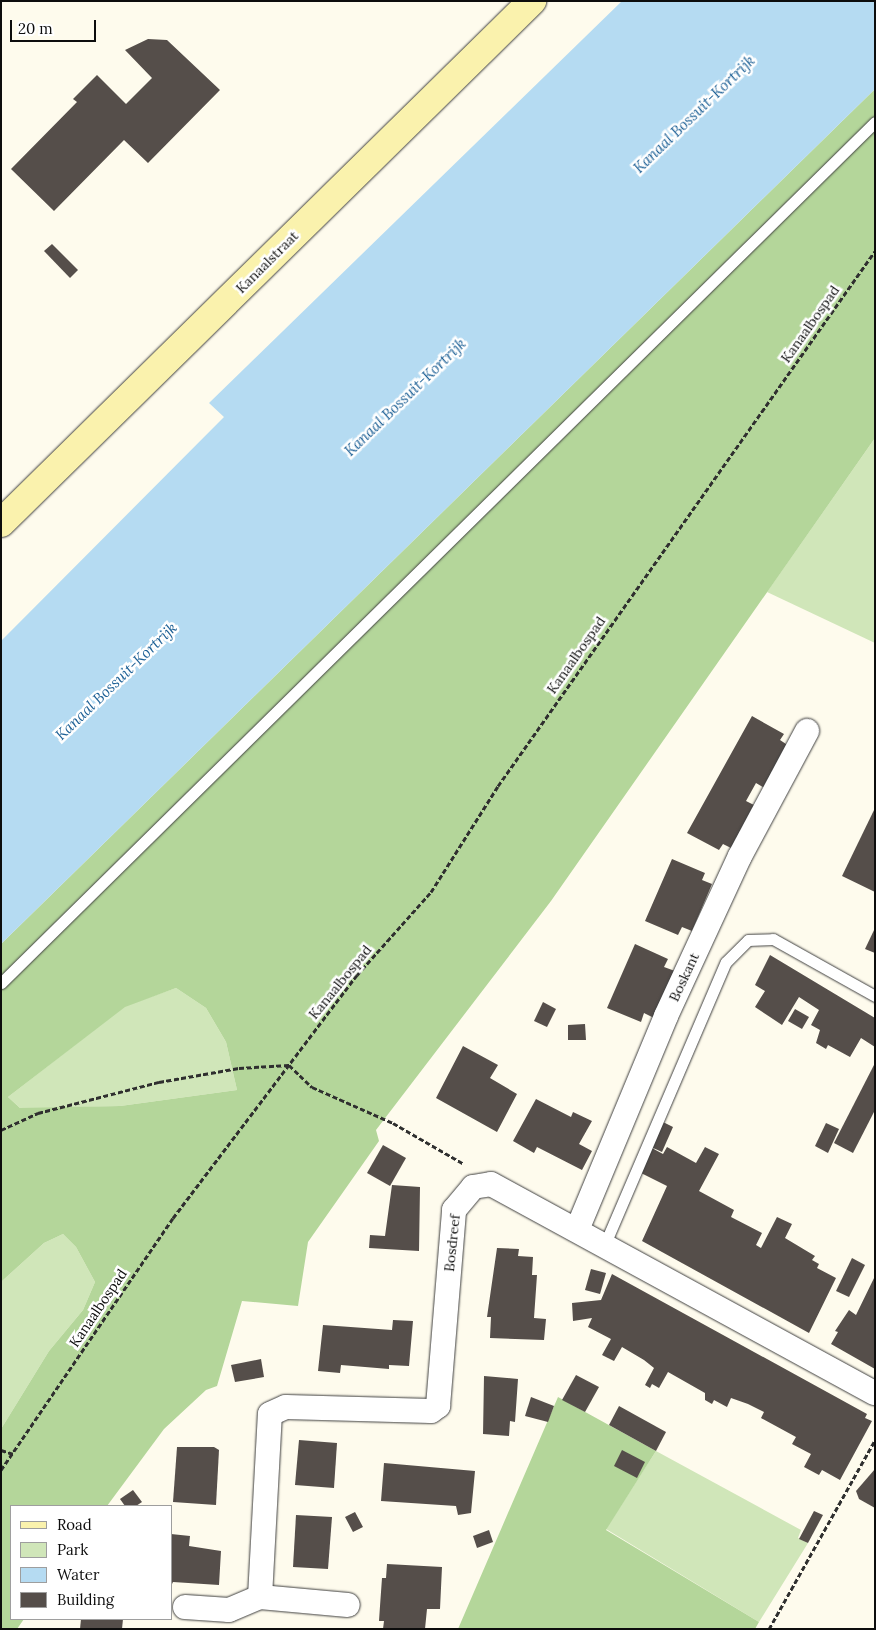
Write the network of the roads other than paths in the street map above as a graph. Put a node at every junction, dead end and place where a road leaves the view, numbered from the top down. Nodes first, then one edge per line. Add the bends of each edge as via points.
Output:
1 (532, 1) edge
2 (875, 122) edge
3 (1, 523) edge
4 (807, 731) dead end
5 (1, 983) edge
6 (875, 996) edge
7 (577, 1230) junction
8 (604, 1246) junction
9 (875, 1393) edge
10 (260, 1597) junction
11 (348, 1605) dead end
12 (184, 1607) dead end

1 - 3 street, Kanaalstraat
2 - 5 lane
4 - 7 street, Boskant via 740,856 666,1016
6 - 8 lane via 773,939 748,940 726,962
7 - 8 street
7 - 10 street, Bosdreef via 491,1184 473,1188 454,1210 438,1406 431,1411 286,1408 270,1414
8 - 9 street
10 - 11 street
10 - 12 street via 230,1610

